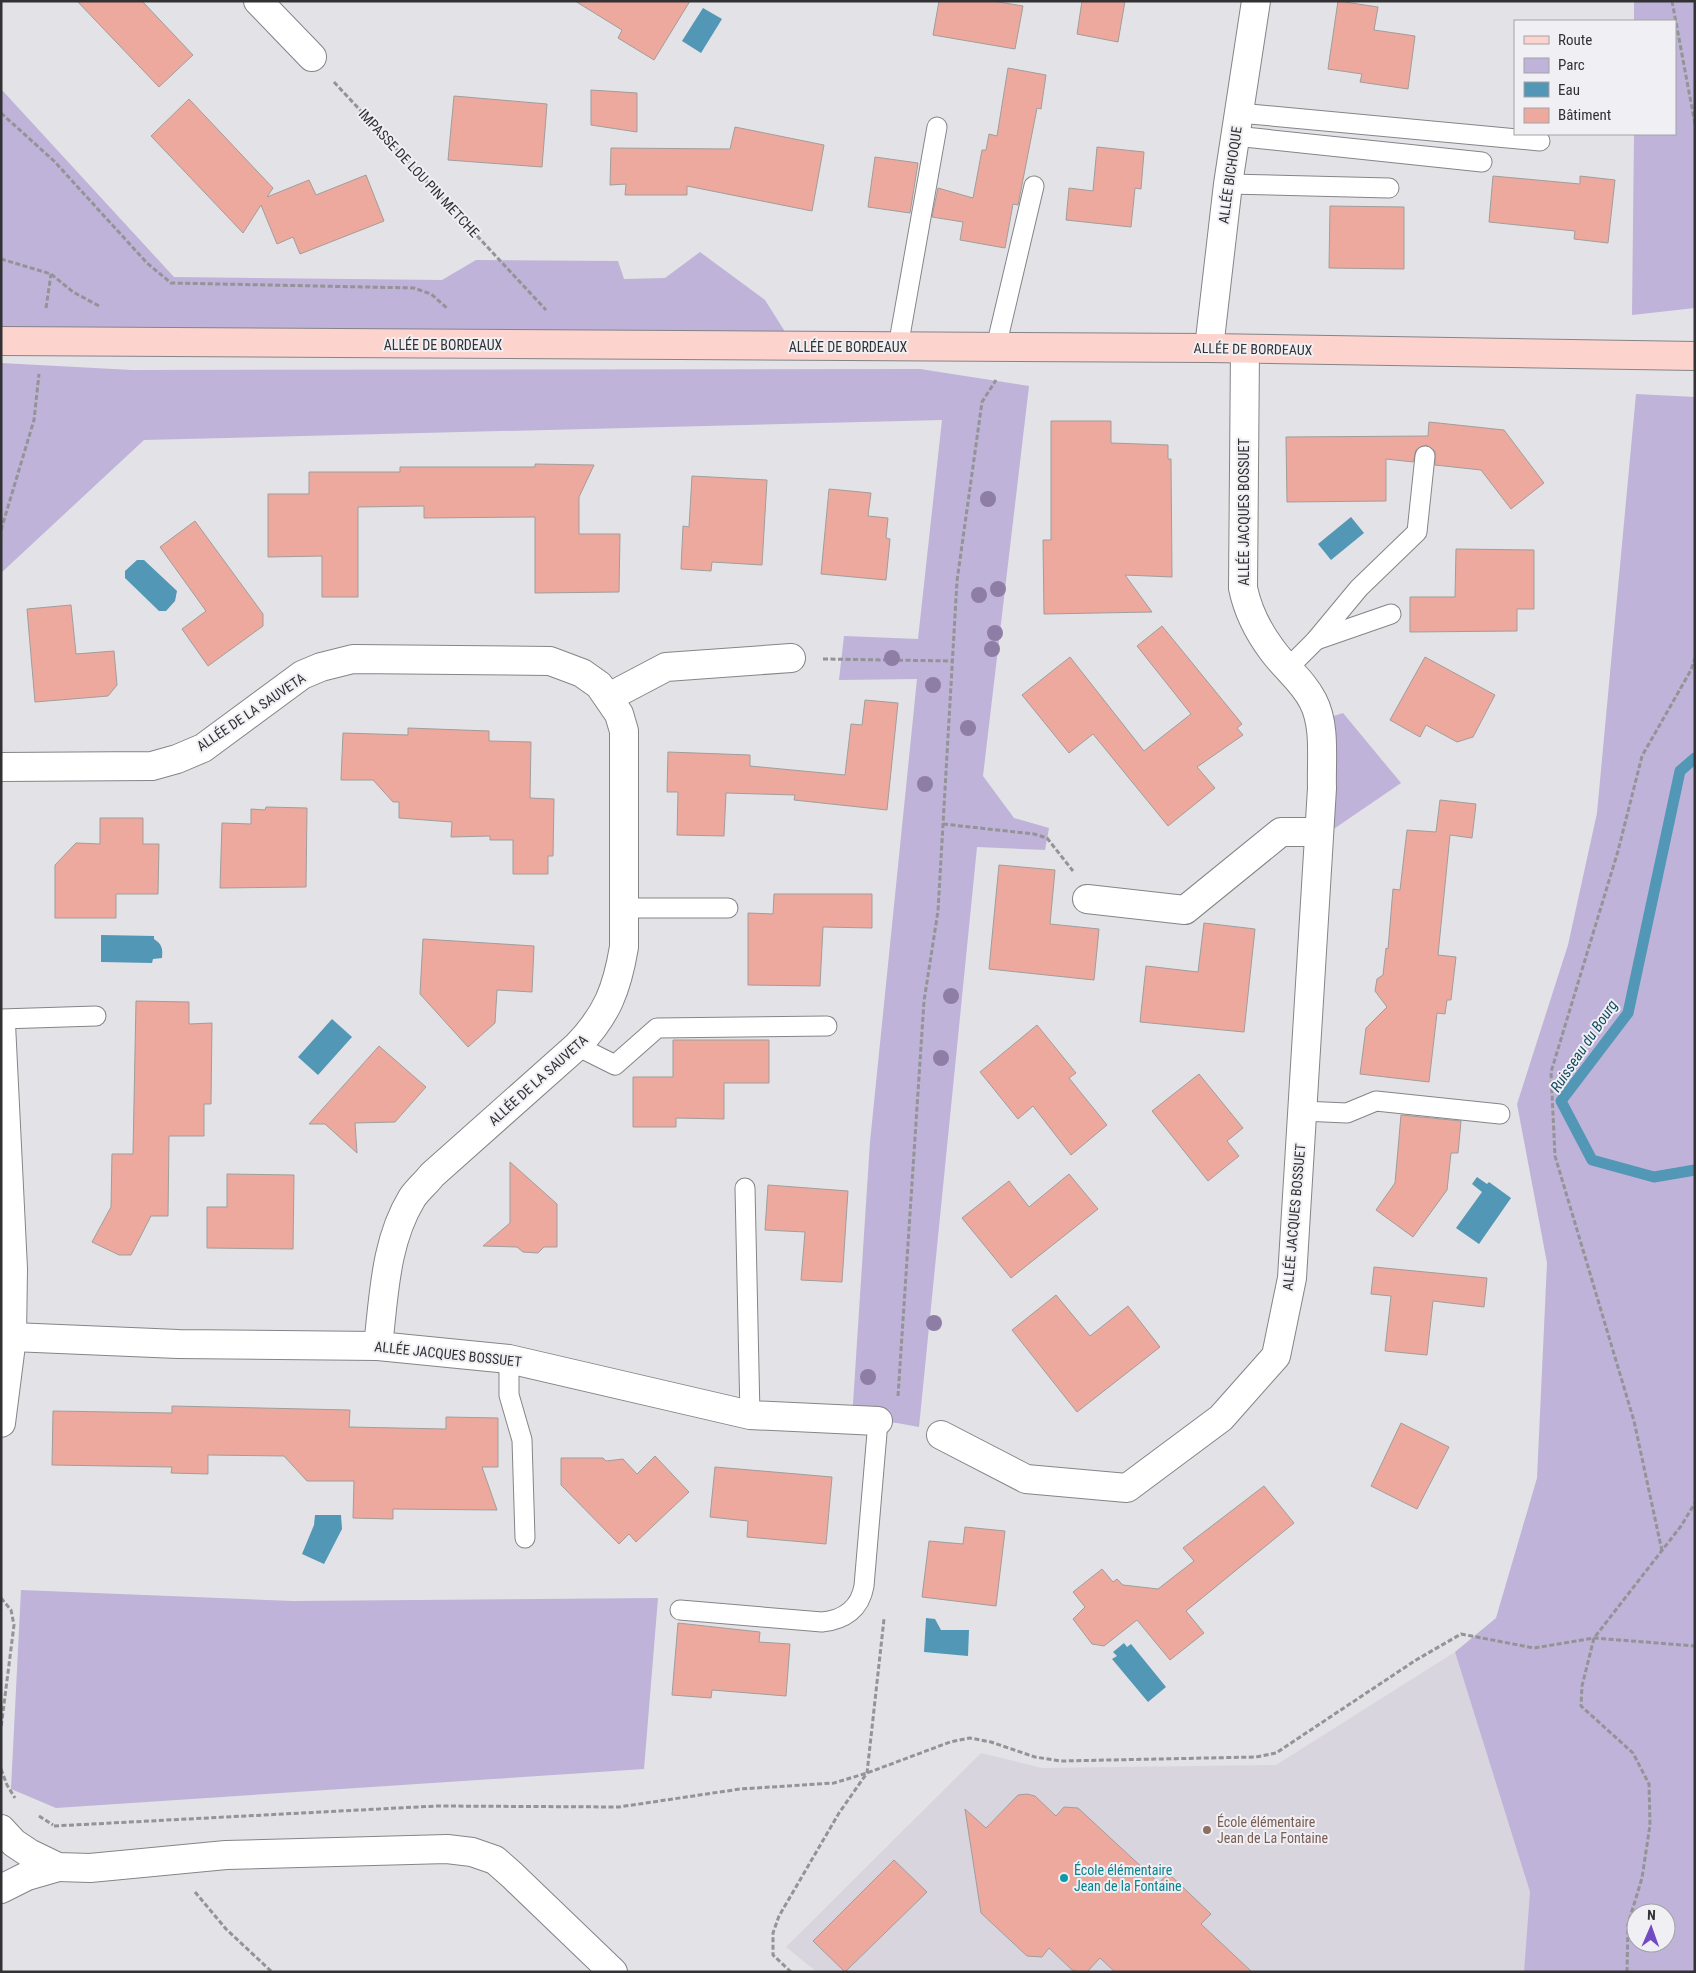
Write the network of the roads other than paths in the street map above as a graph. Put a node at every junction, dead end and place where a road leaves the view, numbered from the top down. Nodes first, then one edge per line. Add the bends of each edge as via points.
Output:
1 (258, 1) edge
2 (1256, 1) edge
3 (312, 57) road end
4 (1237, 125) junction
5 (937, 127) dead end
6 (1540, 141) dead end
7 (1482, 162) dead end
8 (1228, 184) junction
9 (1034, 186) dead end
10 (1389, 188) dead end
11 (1, 341) edge
12 (898, 347) junction
13 (1008, 347) junction
14 (1209, 348) junction
15 (1245, 349) junction
16 (1695, 356) edge
17 (1426, 456) dead end
18 (1391, 614) dead end
19 (1315, 641) junction
20 (791, 658) road end
21 (1288, 668) junction
22 (609, 697) junction
23 (1, 767) edge
24 (1319, 832) junction
25 (1086, 899) road end
26 (624, 908) junction
27 (728, 908) dead end
28 (96, 1016) dead end
29 (1, 1019) edge
30 (1, 1024) edge
31 (827, 1026) dead end
32 (578, 1046) junction
33 (1302, 1112) junction
34 (1500, 1114) dead end
35 (745, 1188) dead end
36 (12, 1337) junction
37 (378, 1346) junction
38 (509, 1358) junction
39 (888, 1412) joint
40 (750, 1415) junction
41 (1, 1423) edge
42 (941, 1435) dead end
43 (525, 1538) dead end
44 (680, 1610) dead end
45 (1, 1829) edge
46 (58, 1867) junction
47 (1, 1889) edge
48 (613, 1972) edge

1 - 3 street
2 - 4 street, ALLÉE BICHOQUE
4 - 6 lane
4 - 7 lane
4 - 8 street, ALLÉE BICHOQUE
5 - 12 lane
8 - 10 lane
8 - 14 street, ALLÉE BICHOQUE
9 - 13 lane
11 - 12 main road, ALLÉE DE BORDEAUX
12 - 13 main road, ALLÉE DE BORDEAUX
13 - 14 main road, ALLÉE DE BORDEAUX
14 - 15 main road, ALLÉE DE BORDEAUX
15 - 16 main road, ALLÉE DE BORDEAUX
15 - 21 street, ALLÉE JACQUES BOSSUET via 1243,588 1254,624
17 - 19 lane via 1417,532 1360,588
18 - 19 lane
19 - 21 lane
20 - 22 street via 666,667
21 - 24 street, ALLÉE JACQUES BOSSUET via 1314,701 1321,720
22 - 23 street, ALLÉE DE LA SAUVETA via 599,684 582,673 550,661 353,659 302,675 203,748 177,759 152,766
22 - 26 street, ALLÉE DE LA SAUVETA via 619,714 625,750
24 - 25 street via 1281,832 1185,910
24 - 33 street, ALLÉE JACQUES BOSSUET
26 - 27 lane
26 - 32 street, ALLÉE DE LA SAUVETA via 624,947 619,977 609,1004
28 - 29 lane
30 - 36 street via 13,1269
31 - 32 lane via 657,1028 615,1065
32 - 37 street, ALLÉE DE LA SAUVETA via 432,1175 413,1197 393,1242
33 - 34 lane via 1348,1113 1376,1101
33 - 42 street, ALLÉE JACQUES BOSSUET via 1292,1278 1276,1356 1221,1418 1127,1488 1026,1479
35 - 40 lane
36 - 37 street, ALLÉE JACQUES BOSSUET via 178,1344
36 - 41 street
37 - 38 street, ALLÉE JACQUES BOSSUET
38 - 40 street, ALLÉE JACQUES BOSSUET
38 - 43 lane via 509,1394 522,1440
39 - 40 street, ALLÉE JACQUES BOSSUET
39 - 44 lane via 864,1586 862,1596 853,1609 836,1621 822,1622
45 - 46 street via 29,1853
46 - 47 street via 26,1876
46 - 48 street via 90,1868 167,1860 413,1848 472,1852 501,1865

